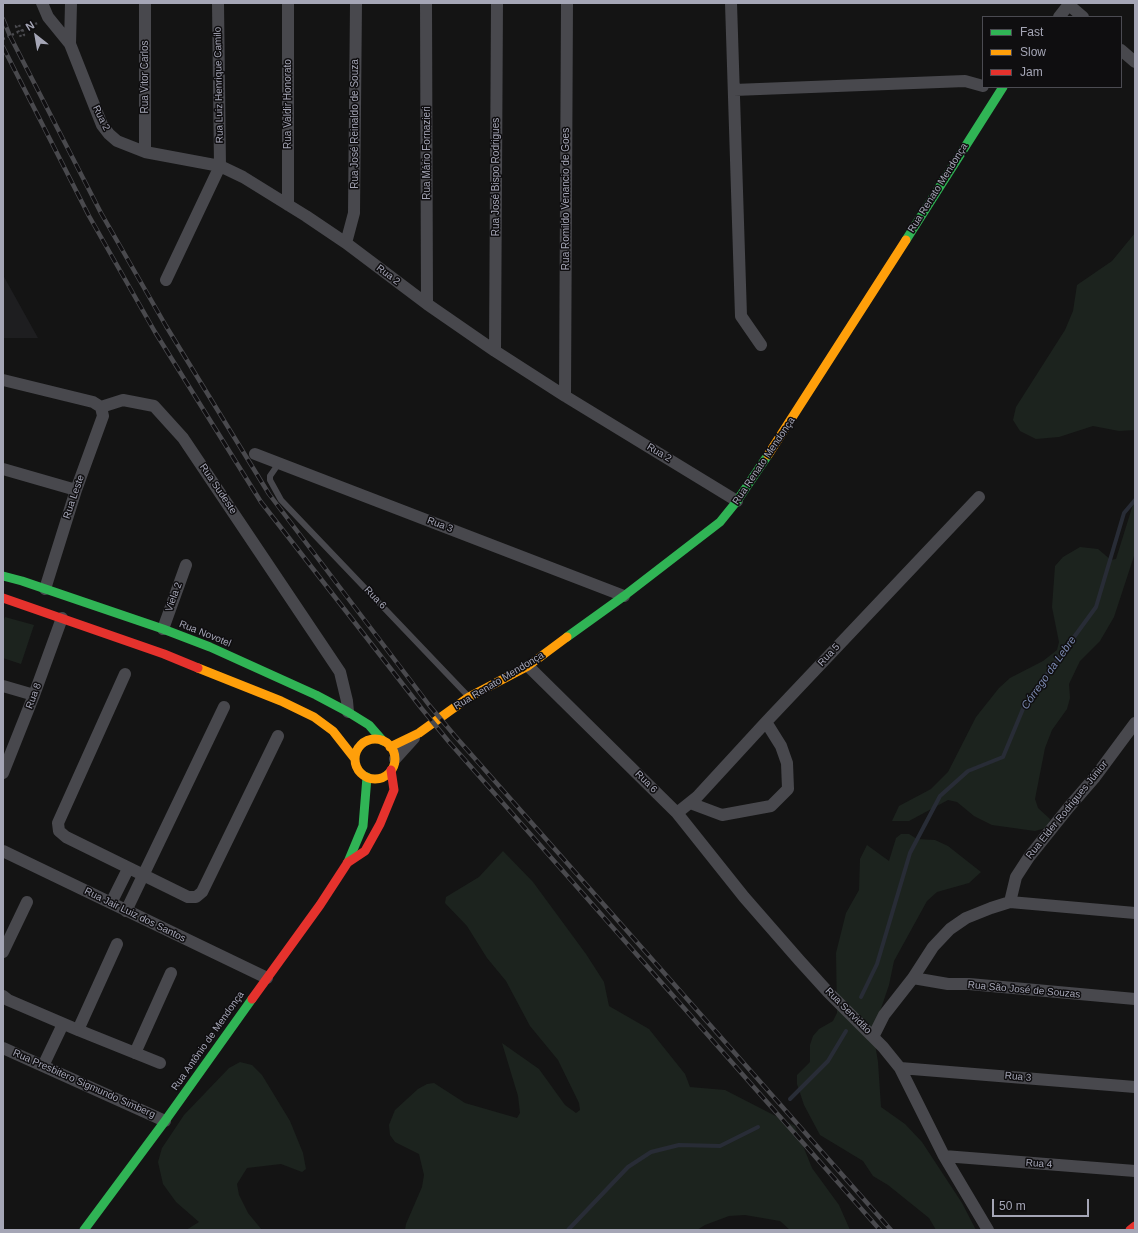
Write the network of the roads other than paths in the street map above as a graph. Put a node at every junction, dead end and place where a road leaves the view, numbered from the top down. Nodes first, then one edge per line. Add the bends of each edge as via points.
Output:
1 (42, 3) edge
2 (71, 3) edge
3 (145, 3) edge
4 (218, 3) edge
5 (288, 3) edge
6 (356, 3) edge
7 (426, 3) edge
8 (497, 3) edge
9 (566, 3) edge
10 (731, 3) edge
11 (1070, 4) edge
12 (1060, 16) edge
13 (1082, 16) edge
14 (70, 44) junction
15 (1122, 51) edge
16 (1135, 62) edge
17 (982, 86) edge
18 (990, 88) edge
19 (734, 90) junction
20 (1001, 90) edge
21 (145, 152) junction
22 (220, 166) junction
23 (288, 205) junction
24 (346, 243) junction
25 (166, 280) dead end
26 (427, 304) junction
27 (761, 346) dead end
28 (495, 351) junction
29 (3, 380) edge
30 (565, 396) junction
31 (101, 407) junction
32 (255, 454) dead end
33 (279, 463) junction
34 (3, 469) edge
35 (76, 490) junction
36 (979, 497) dead end
37 (737, 501) junction
38 (186, 565) dead end
39 (3, 576) edge
40 (45, 589) junction
41 (624, 596) junction
42 (3, 598) edge
43 (95, 606) junction
44 (62, 618) junction
45 (163, 629) junction
46 (528, 666) junction
47 (125, 674) dead end
48 (3, 686) edge
49 (34, 695) junction
50 (469, 697) junction
51 (224, 707) dead end
52 (348, 712) junction
53 (766, 722) junction
54 (1135, 723) edge
55 (419, 733) junction
56 (278, 736) dead end
57 (387, 744) junction
58 (356, 759) junction
59 (393, 765) junction
60 (3, 773) edge
61 (367, 777) junction
62 (690, 803) junction
63 (677, 813) junction
64 (3, 851) edge
65 (347, 863) junction
66 (128, 869) junction
67 (143, 876) junction
68 (28, 902) dead end
69 (1010, 902) junction
70 (111, 904) junction
71 (126, 911) junction
72 (1135, 913) edge
73 (117, 944) dead end
74 (3, 952) edge
75 (171, 973) dead end
76 (267, 978) junction
77 (913, 978) junction
78 (3, 996) edge
79 (1135, 999) edge
80 (63, 1024) junction
81 (78, 1030) junction
82 (874, 1037) junction
83 (3, 1048) edge
84 (135, 1053) junction
85 (160, 1063) dead end
86 (43, 1066) junction
87 (900, 1068) junction
88 (1135, 1086) edge
89 (165, 1120) junction
90 (944, 1156) junction
91 (1135, 1171) edge
92 (1135, 1226) edge
93 (84, 1230) edge
94 (988, 1230) edge
95 (1130, 1230) edge

1 - 14 street via 48,17
2 - 14 street
3 - 21 street, Rua Vitor Carlos
4 - 22 street, Rua Luiz Henrique Camilo
5 - 23 street, Rua Valdir Honorato
6 - 24 street, Rua José Reinaldo de Souza via 354,213
7 - 26 street, Rua Mário Fornazieri
8 - 28 street, Rua José Bispo Rodrigues
9 - 30 street, Rua Romildo Venancio de Goes
10 - 19 street
11 - 12 street
11 - 13 street
14 - 21 street, Rua 2 via 108,134
15 - 16 street
17 - 19 street via 965,81
18 - 20 street
19 - 27 street via 741,316
20 - 37 street, Rua Renato Mendonça via 780,438
21 - 22 street, Rua 2
22 - 23 street, Rua 2
22 - 25 street
23 - 24 street, Rua 2
24 - 26 street, Rua 2
26 - 28 street, Rua 2
28 - 30 street, Rua 2
29 - 31 street via 93,402
30 - 37 street, Rua 2
31 - 35 street, Rua Leste via 103,416
31 - 52 street, Rua Sudeste via 123,400 154,406 183,438 340,672 348,701
32 - 33 street, Rua 3
33 - 41 street, Rua 3
33 - 50 lane, Rua 6 via 270,480 281,500
34 - 35 street
35 - 40 street, Rua Leste
36 - 53 street, Rua 5
37 - 41 street, Rua Renato Mendonça via 720,522
38 - 45 street, Viela 2
39 - 40 street, Rua Novotel
40 - 43 street, Rua Novotel
40 - 44 street
41 - 46 street, Rua Renato Mendonça
42 - 44 street
43 - 44 street
43 - 45 street, Rua Novotel
44 - 49 street, Rua 8
44 - 58 street via 164,654 281,701 314,717 333,731
45 - 52 street, Rua Novotel via 210,647
46 - 50 street, Rua Renato Mendonça
46 - 63 street, Rua 6
47 - 66 street via 58,823 60,831 66,837
48 - 49 street
49 - 60 street, Rua 8
50 - 55 street, Rua Renato Mendonça
51 - 67 street
52 - 57 street, Rua Novotel via 369,725
53 - 62 street, Rua 5
53 - 62 street via 781,746 787,763 788,789 771,806 722,815
54 - 69 street, Rua Elder Rodrigues Júnior via 1095,777 1029,857 1016,877
55 - 57 street, Rua Renato Mendonça
55 - 59 street, Rua Renato Mendonça
56 - 67 street via 202,892 196,897 188,897
57 - 58 street via 378,740 367,741 359,748
57 - 59 street via 394,755
58 - 61 street via 358,770
59 - 61 street via 383,777
59 - 65 street, Rua Antônio de Mendonça via 394,790 380,824 365,851
61 - 65 street, Rua Antônio de Mendonça via 363,826
62 - 63 street, Rua 5
63 - 82 street, Rua Servidão via 744,897 799,960
64 - 70 street, Rua Jair Luiz dos Santos
65 - 76 street, Rua Antônio de Mendonça
66 - 67 street
66 - 70 street
67 - 71 street
68 - 74 street
69 - 72 street
69 - 77 street via 966,918 950,929 933,947
70 - 71 street, Rua Jair Luiz dos Santos
71 - 76 street, Rua Jair Luiz dos Santos
73 - 81 street
75 - 84 street
76 - 89 street, Rua Antônio de Mendonça
77 - 79 street, Rua São José de Souzas via 948,984
77 - 82 street via 884,1015
78 - 80 street
80 - 81 street
80 - 86 street
81 - 84 street
82 - 87 street, Rua Servidão
83 - 86 street, Rua Presbitero Sigmundo Simberg
84 - 85 street
86 - 89 street, Rua Presbitero Sigmundo Simberg
87 - 88 street, Rua 3
87 - 90 street, Rua Servidão
89 - 93 street, Rua Antônio de Mendonça
90 - 91 street, Rua 4
90 - 94 street, Rua Servidão
92 - 95 street

